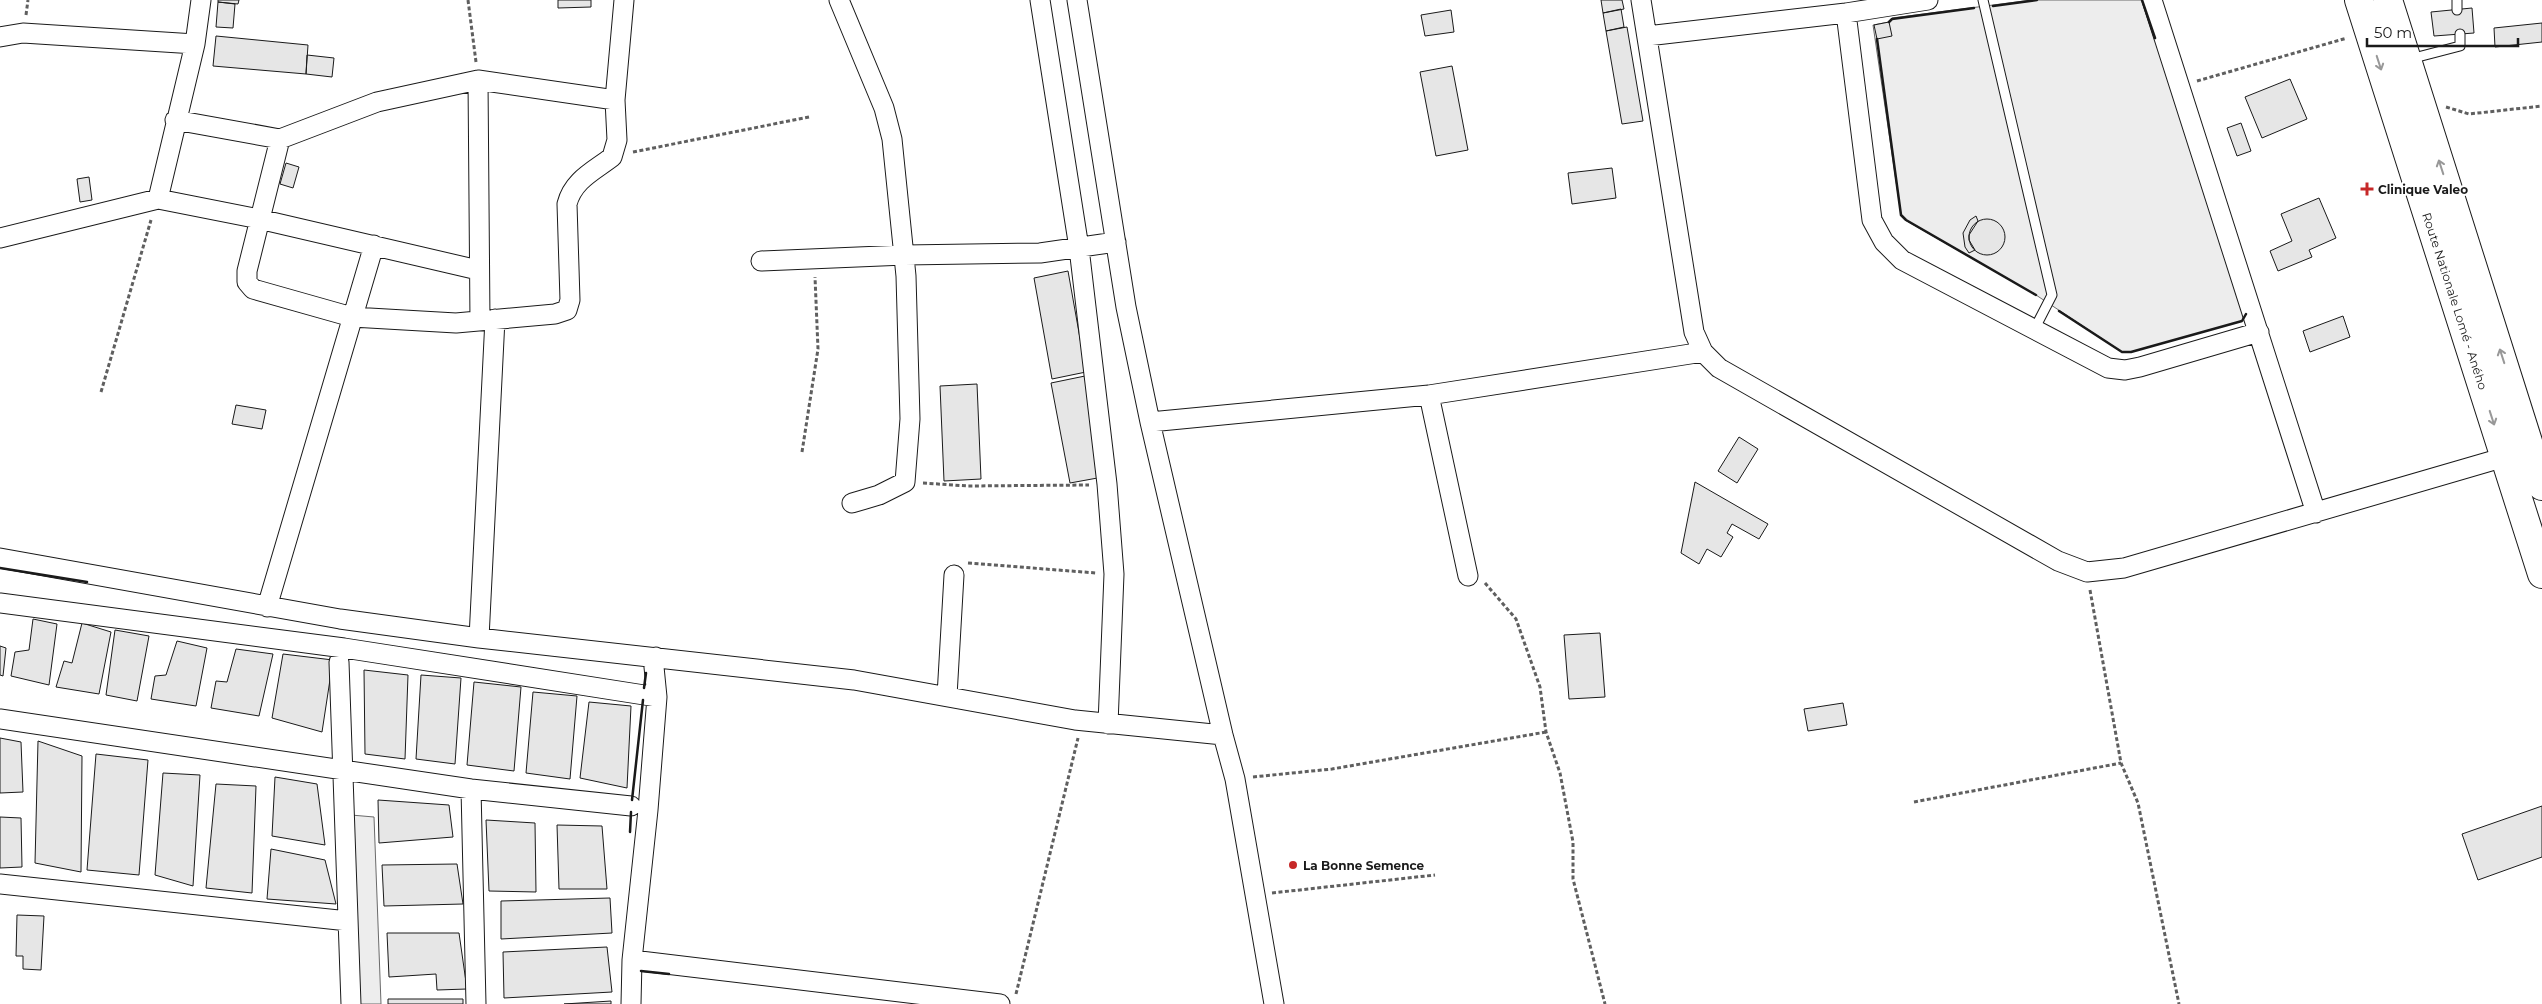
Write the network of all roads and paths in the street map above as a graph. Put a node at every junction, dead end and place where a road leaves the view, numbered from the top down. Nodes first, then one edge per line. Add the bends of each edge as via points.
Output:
1 (201, 0) edge
2 (468, 0) edge
3 (624, 0) edge
4 (839, 0) edge
5 (1040, 0) edge
6 (1077, 0) edge
7 (1642, 0) edge
8 (1928, 0) edge
9 (1983, 0) edge
10 (2152, 0) edge
11 (2359, 0) edge
12 (2388, 0) edge
13 (1846, 13) junction
14 (2368, 28) junction
15 (2460, 34) dead end
16 (1647, 36) junction
17 (0, 37) edge
18 (195, 44) junction
19 (2407, 60) junction
20 (478, 80) junction
21 (2181, 86) junction
22 (615, 100) junction
23 (2420, 100) junction
24 (2542, 106) edge
25 (809, 116) dead end
26 (175, 120) junction
27 (280, 139) junction
28 (612, 157) junction
29 (158, 199) junction
30 (260, 218) junction
31 (0, 238) edge
32 (1116, 242) junction
33 (374, 245) junction
34 (1079, 248) junction
35 (905, 255) junction
36 (815, 259) junction
37 (761, 261) dead end
38 (478, 270) junction
39 (352, 316) junction
40 (487, 320) junction
41 (2034, 330) junction
42 (2259, 332) junction
43 (1703, 352) junction
44 (101, 392) dead end
45 (1429, 395) junction
46 (1150, 422) junction
47 (802, 452) dead end
48 (2505, 457) junction
49 (905, 482) junction
50 (1107, 484) junction
51 (2542, 486) edge
52 (852, 503) dead end
53 (2316, 513) junction
54 (0, 558) edge
55 (2087, 572) junction
56 (1114, 574) junction
57 (2542, 574) edge
58 (954, 575) joint
59 (1468, 576) joint
60 (0, 603) edge
61 (267, 607) junction
62 (479, 638) junction
63 (656, 657) junction
64 (339, 662) dead end
65 (947, 696) junction
66 (657, 697) junction
67 (0, 719) edge
68 (1075, 720) junction
69 (1108, 724) junction
70 (1546, 732) junction
71 (1223, 736) junction
72 (2121, 763) junction
73 (343, 771) junction
74 (1235, 779) junction
75 (471, 789) junction
76 (1914, 802) dead end
77 (632, 806) dead end
78 (1435, 875) dead end
79 (0, 884) edge
80 (1257, 895) junction
81 (348, 921) junction
82 (632, 960) junction
83 (1008, 999) edge
84 (351, 1004) edge
85 (476, 1004) edge
86 (631, 1004) edge
87 (1274, 1004) edge
88 (1605, 1004) edge
89 (2179, 1004) edge

1 - 18 street
2 - 20 path
3 - 22 street
4 - 35 street via 884,108 890,132
5 - 34 street
6 - 32 street
7 - 16 street
8 - 13 street
9 - 41 lane via 2052,295
10 - 21 street
11 - 14 highway, Route Nationale Lomé - Aného
12 - 19 highway
13 - 16 street
13 - 41 street via 1872,220 1884,242 1902,260
14 - 21 path via 2337,42
14 -> 48 highway, Route Nationale Lomé - Aného
15 - 19 lane via 2460,46
16 - 43 street via 1694,332
17 - 18 street via 24,33
18 - 26 street
19 - 23 highway
20 - 22 street
20 - 27 street via 377,102
20 - 38 street
21 - 42 street
22 - 28 street via 617,140
23 - 24 path via 2469,114
51 -> 23 highway
25 - 28 path
26 - 27 street
26 - 29 street
27 - 30 street
28 - 40 street via 578,182 570,192 567,204 570,300 567,310
29 - 30 street
29 - 31 street
29 - 44 path
30 - 33 street
30 - 39 street via 247,271 247,282 253,289
32 - 34 street
32 - 46 street
33 - 38 street
33 - 39 street
34 - 35 street via 1040,253
34 - 50 street
35 - 36 street
35 - 49 street via 910,419
36 - 37 street
36 - 47 path via 818,349
38 - 40 street
39 - 40 street via 456,323
39 - 61 street
40 - 62 street
41 - 42 street via 2108,368 2125,370
42 - 53 street
43 - 45 street
43 - 55 street via 1728,373 2058,561
45 - 46 street
45 - 59 street
46 - 71 street
48 - 53 street
48 - 57 highway, Route Nationale Lomé - Aného
49 - 50 path via 968,486
49 - 52 street via 879,495
50 - 56 street
53 - 55 street via 2124,568
54 - 61 street
55 - 72 path
56 - 58 path via 971,562 960,565
56 - 69 street
58 - 65 street
59 - 70 path via 1484,582 1516,619 1540,686
60 - 66 street via 344,648
61 - 62 street
62 - 63 street
63 - 65 street via 854,680
63 - 66 street
64 - 73 street
65 - 68 street
66 - 82 street
67 - 73 street
68 - 69 street
68 - 83 path via 1078,741
69 - 71 street
70 - 74 path via 1332,769
70 - 88 path via 1560,773 1573,842 1574,879
71 - 74 street
72 - 76 path
72 - 89 path via 2138,803
73 - 75 street
73 - 81 street
74 - 80 street
75 - 77 street
75 - 85 street
78 - 80 path
79 - 81 street
80 - 87 street
81 - 84 street
82 - 83 street
82 - 86 street

